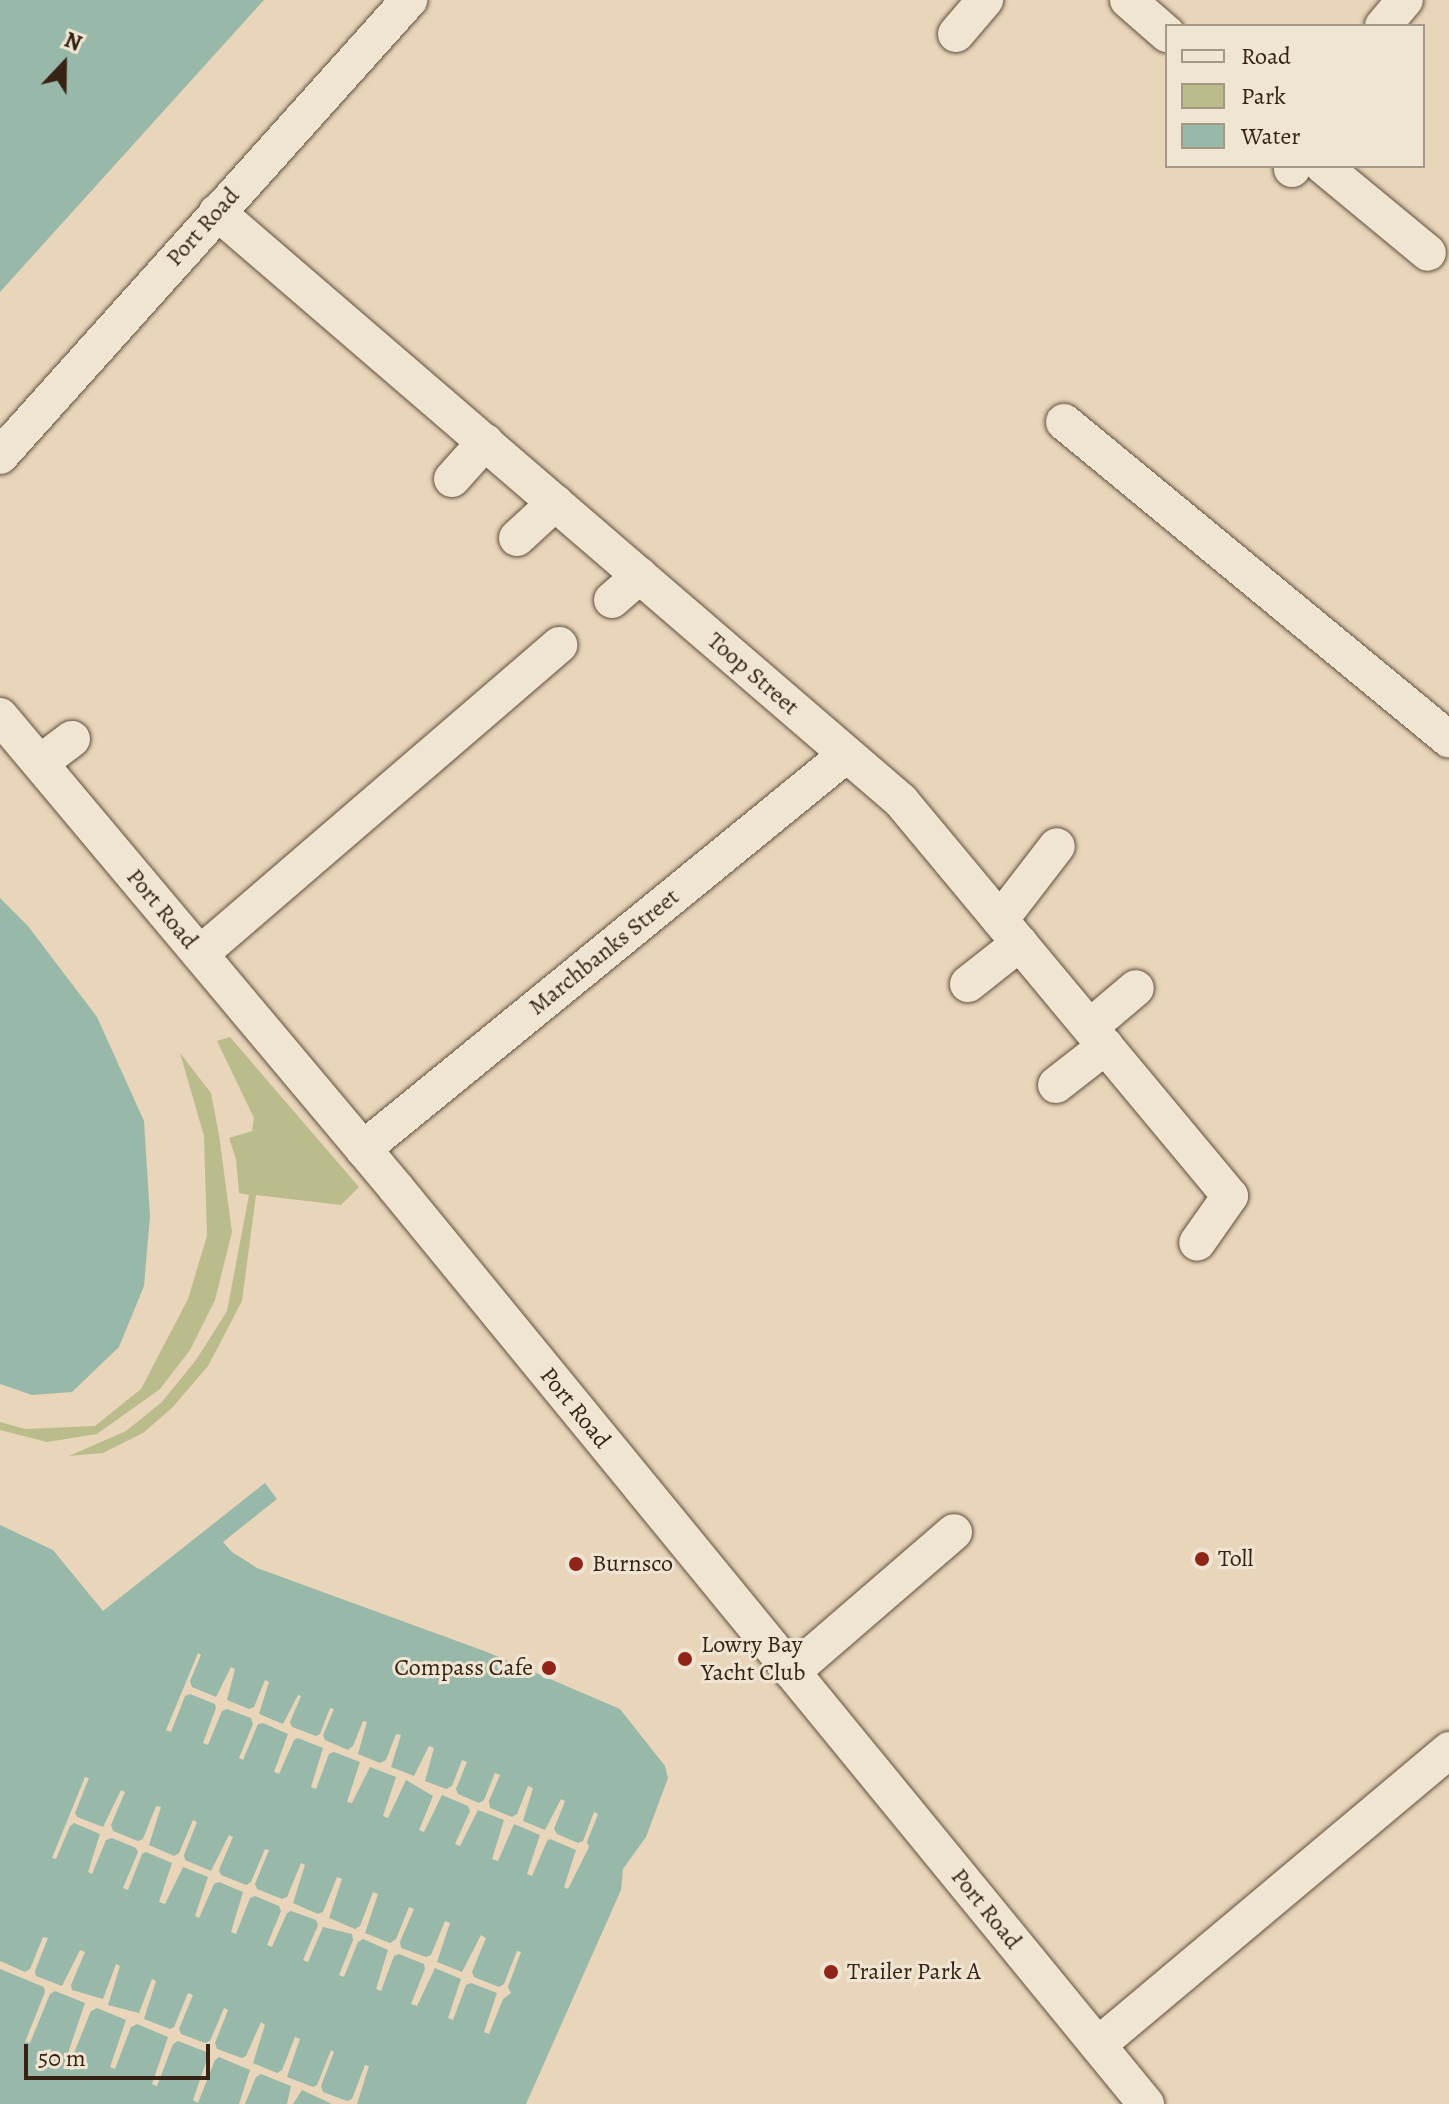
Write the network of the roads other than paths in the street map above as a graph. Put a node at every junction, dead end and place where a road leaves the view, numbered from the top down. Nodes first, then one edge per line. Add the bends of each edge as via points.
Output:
1 (409, 0) edge
2 (985, 0) edge
3 (1128, 0) edge
4 (1165, 32) edge
5 (956, 34) dead end
6 (1303, 168) edge
7 (217, 212) junction
8 (1428, 253) dead end
9 (1064, 422) dead end
10 (485, 442) junction
11 (0, 456) edge
12 (452, 479) dead end
13 (555, 503) junction
14 (517, 538) dead end
15 (640, 576) junction
16 (612, 600) dead end
17 (559, 645) dead end
18 (0, 716) edge
19 (72, 739) dead end
20 (1449, 739) edge
21 (846, 755) junction
22 (40, 763) junction
23 (1057, 846) dead end
24 (1010, 932) junction
25 (200, 954) junction
26 (968, 984) dead end
27 (1136, 988) dead end
28 (1098, 1037) junction
29 (1056, 1085) dead end
30 (363, 1149) junction
31 (1197, 1243) dead end
32 (954, 1532) dead end
33 (792, 1672) junction
34 (1449, 1750) edge
35 (1098, 2045) junction
36 (1146, 2104) edge

1 - 7 street, Port Road
2 - 5 street
3 - 4 street
6 - 8 street
7 - 10 street, Toop Street
7 - 11 street, Port Road
9 - 20 street
10 - 12 street
10 - 13 street, Toop Street
13 - 14 street
13 - 15 street, Toop Street
15 - 16 street
15 - 21 street, Toop Street
17 - 25 street
18 - 22 street, Port Road
19 - 22 street
21 - 24 street, Toop Street via 901,801
21 - 30 street, Marchbanks Street
22 - 25 street, Port Road
23 - 24 street
24 - 26 street
24 - 28 street, Toop Street
25 - 30 street, Port Road
27 - 28 street
28 - 29 street
28 - 31 street, Toop Street via 1230,1196
30 - 33 street, Port Road
32 - 33 street
33 - 35 street, Port Road
34 - 35 street
35 - 36 street, Port Road

